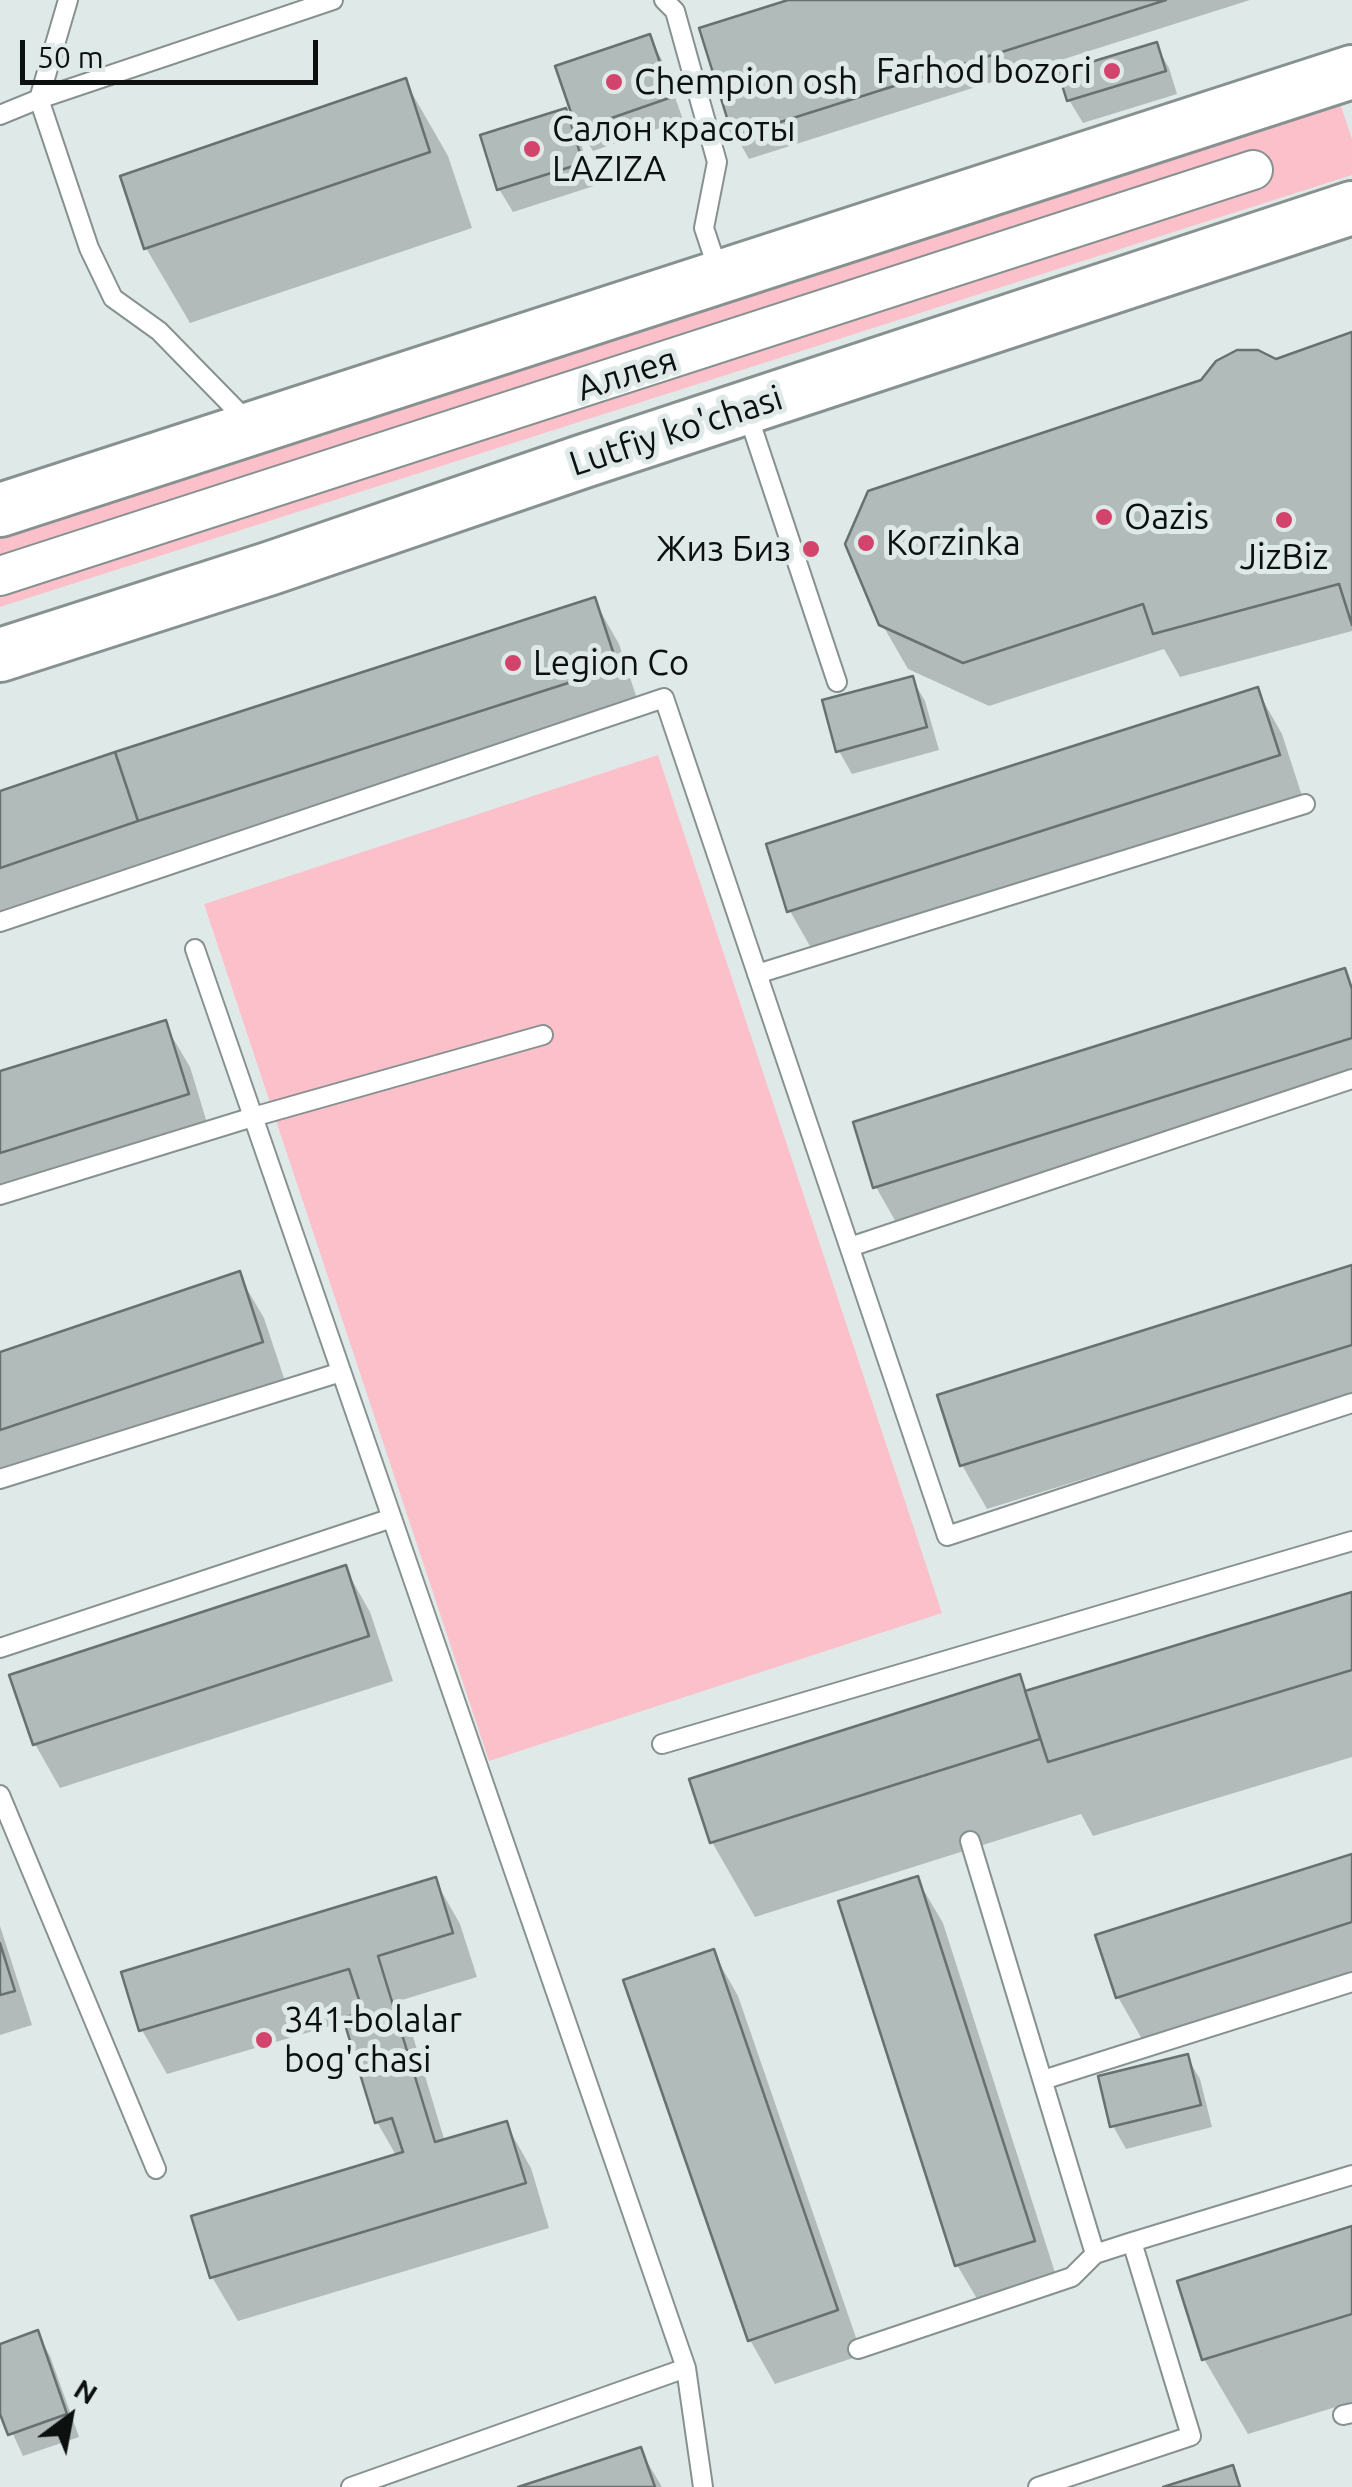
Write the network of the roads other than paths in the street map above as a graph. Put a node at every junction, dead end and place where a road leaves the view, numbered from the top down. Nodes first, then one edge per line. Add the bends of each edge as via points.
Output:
1 (68, 0) edge
2 (333, 0) edge
3 (664, 0) edge
4 (1352, 72) edge
5 (39, 99) junction
6 (0, 115) edge
7 (1252, 170) dead end
8 (1352, 208) edge
9 (721, 278) junction
10 (746, 408) junction
11 (255, 429) junction
12 (0, 510) edge
13 (0, 576) edge
14 (0, 655) edge
15 (837, 682) dead end
16 (1305, 804) dead end
17 (0, 922) edge
18 (195, 949) dead end
19 (758, 974) junction
20 (543, 1035) dead end
21 (1352, 1078) edge
22 (253, 1117) junction
23 (0, 1194) edge
24 (850, 1247) junction
25 (341, 1372) junction
26 (1352, 1403) edge
27 (0, 1478) edge
28 (392, 1518) junction
29 (1352, 1541) edge
30 (0, 1648) edge
31 (662, 1744) dead end
32 (0, 1795) edge
33 (970, 1841) dead end
34 (1352, 1982) edge
35 (1043, 2080) junction
36 (156, 2169) dead end
37 (1352, 2175) edge
38 (1132, 2242) junction
39 (1095, 2254) junction
40 (858, 2349) dead end
41 (686, 2368) junction
42 (351, 2487) edge
43 (702, 2487) edge
44 (1038, 2487) edge

1 - 5 lane
2 - 5 lane
3 - 9 lane via 675,12 717,162 704,228
4 - 9 main road
5 - 6 lane
5 - 11 lane via 89,248 113,298 159,331
7 - 13 street, Аллея
8 - 10 main road, Lutfiy ko'chasi
9 - 11 main road
10 - 14 main road, Lutfiy ko'chasi
10 - 15 lane
11 - 12 main road
16 - 19 lane
17 - 19 lane via 664,698
18 - 22 lane
19 - 24 lane
20 - 22 lane
21 - 24 lane
22 - 23 lane
22 - 25 lane
24 - 26 lane via 947,1536
25 - 27 lane
25 - 28 lane
28 - 30 lane
28 - 41 lane
29 - 31 lane
32 - 36 lane
33 - 35 lane
34 - 35 lane
35 - 39 lane
37 - 38 lane
38 - 39 lane
38 - 44 lane via 1190,2436
39 - 40 lane via 1072,2277
41 - 42 lane
41 - 43 lane

